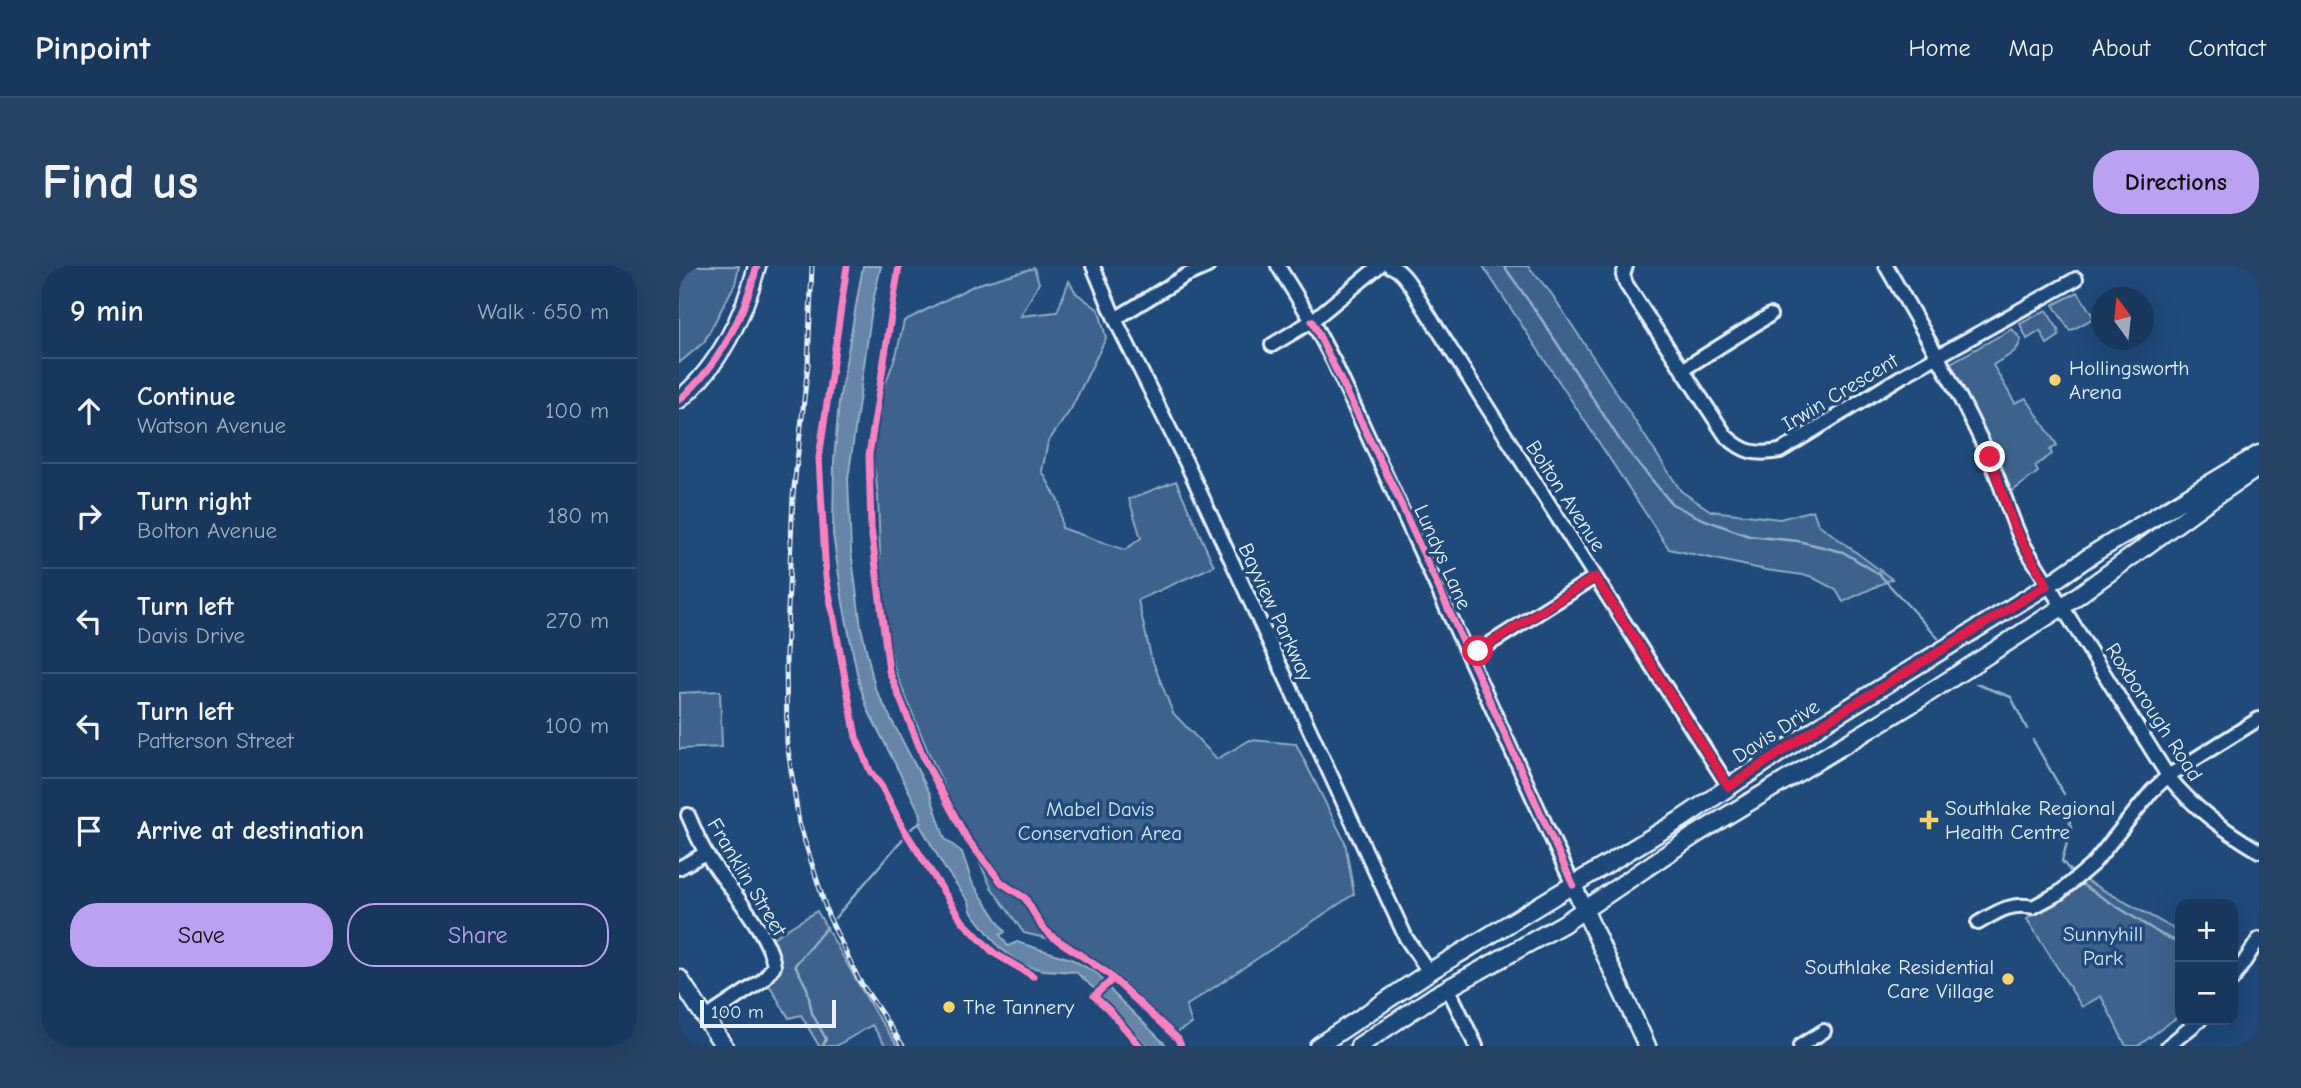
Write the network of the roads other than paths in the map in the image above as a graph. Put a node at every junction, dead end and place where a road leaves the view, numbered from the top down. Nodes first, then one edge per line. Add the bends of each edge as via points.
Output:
1 (757, 266) edge
2 (1093, 266) edge
3 (1207, 266) edge
4 (1278, 266) edge
5 (1379, 266) edge
6 (1390, 266) edge
7 (1626, 266) edge
8 (1886, 266) edge
9 (2076, 279) dead end
10 (1770, 315) dead end
11 (1115, 319) junction
12 (1312, 321) junction
13 (1272, 345) dead end
14 (1938, 357) junction
15 (1682, 370) junction
16 (679, 400) edge
17 (2259, 454) edge
18 (2259, 467) edge
19 (1595, 577) junction
20 (2047, 585) junction
21 (2062, 607) junction
22 (1469, 657) junction
23 (2259, 719) edge
24 (2168, 776) junction
25 (1729, 787) junction
26 (688, 815) dead end
27 (2259, 850) edge
28 (706, 853) junction
29 (679, 869) edge
30 (1573, 885) junction
31 (1584, 911) junction
32 (1977, 923) dead end
33 (2259, 939) edge
34 (2238, 971) edge
35 (1429, 972) junction
36 (679, 978) edge
37 (1448, 988) junction
38 (706, 1018) junction
39 (2194, 1025) edge
40 (1824, 1031) dead end
41 (724, 1046) edge
42 (1318, 1046) edge
43 (1359, 1046) edge
44 (1476, 1046) edge
45 (1647, 1046) edge
46 (1800, 1046) edge
47 (2168, 1046) edge

1 - 16 main road via 736,325 695,386
2 - 11 street, Bayview Parkway
3 - 11 street
4 - 12 street, Lundys Lane
5 - 12 street
6 - 19 street, Bolton Avenue via 1403,276
7 - 15 street, Irwin Crescent via 1626,284
8 - 14 street, Roxborough Road
9 - 14 street, Irwin Crescent
10 - 15 street
11 - 35 street, Bayview Parkway via 1406,938
12 - 13 street
12 - 22 street, Lundys Lane
14 - 15 street, Irwin Crescent via 1780,451 1761,454 1739,448 1726,436
14 - 20 street, Roxborough Road via 1990,457 2014,527
17 - 20 main road, Davis Drive
18 - 21 main road
19 - 22 street
19 - 25 street, Bolton Avenue
20 - 21 street, Roxborough Road
20 - 25 main road, Davis Drive
21 - 24 street, Roxborough Road
21 - 31 main road via 1866,734 1695,835
22 - 30 street, Lundys Lane
23 - 24 street
24 - 27 street, Roxborough Road via 2204,814
24 - 32 street via 2071,884 2033,907 2007,907
25 - 30 main road, Davis Drive
26 - 28 street, Franklin Street
28 - 29 street
28 - 38 street, Franklin Street via 753,922 774,966 763,980
30 - 31 main road
30 - 35 main road, Davis Drive
31 - 37 main road
31 - 45 main road
33 - 34 street
35 - 42 main road, Davis Drive
36 - 38 main road
37 - 43 main road
37 - 44 street
38 - 41 main road
39 - 47 street
40 - 46 street

